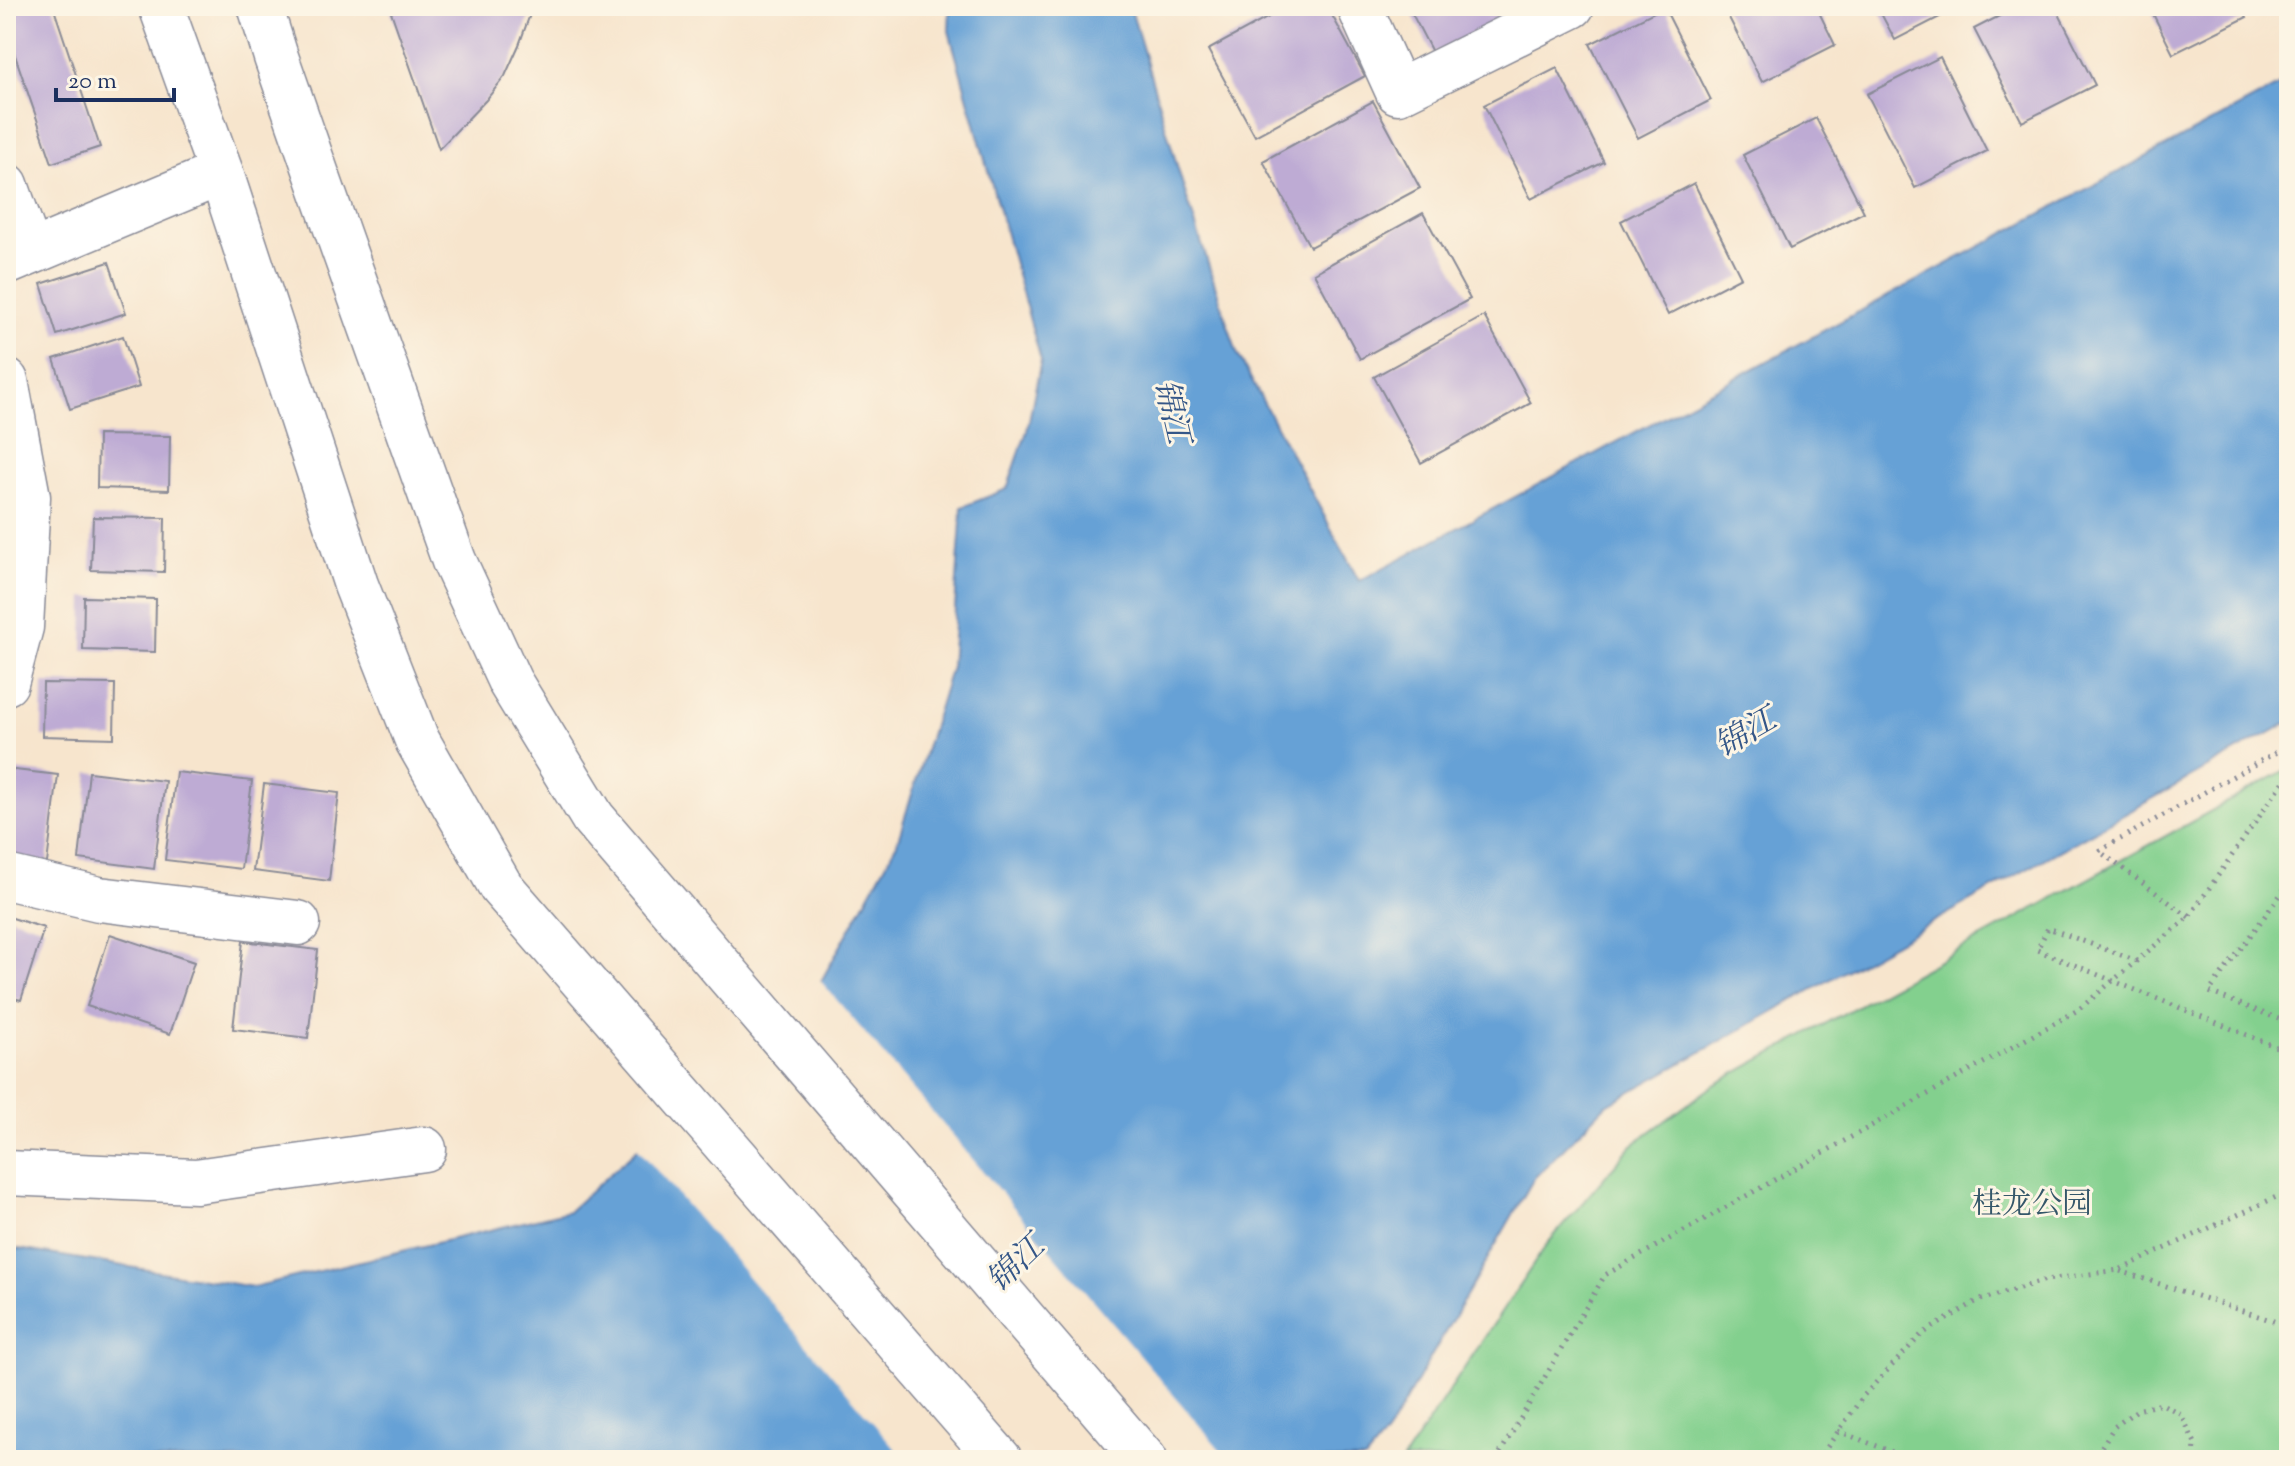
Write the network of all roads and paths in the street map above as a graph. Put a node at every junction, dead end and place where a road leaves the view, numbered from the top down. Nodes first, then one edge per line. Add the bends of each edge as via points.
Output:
1 (161, 6) edge
2 (260, 6) edge
3 (1359, 6) edge
4 (1572, 6) edge
5 (221, 173) junction
6 (6, 185) edge
7 (18, 258) edge
8 (6, 381) edge
9 (6, 683) edge
10 (2289, 745) edge
11 (2289, 774) edge
12 (6, 877) edge
13 (2289, 883) edge
14 (2189, 917) junction
15 (298, 923) dead end
16 (2137, 961) junction
17 (2289, 1023) edge
18 (2289, 1052) edge
19 (424, 1149) dead end
20 (6, 1173) edge
21 (2289, 1191) edge
22 (2119, 1270) junction
23 (2289, 1326) edge
24 (1838, 1431) junction
25 (1000, 1460) edge
26 (1145, 1460) edge
27 (1496, 1460) edge
28 (1818, 1460) edge
29 (1913, 1460) edge
30 (2093, 1460) edge
31 (2194, 1460) edge

1 - 5 main road
2 - 26 main road via 454,561 510,682 593,818
3 - 4 main road via 1398,92
5 - 7 main road
5 - 25 main road via 356,585 411,726 501,887
6 - 7 main road
8 - 9 main road via 28,497 21,627
10 - 14 path via 2099,851
11 - 14 path
12 - 15 main road via 99,899
13 - 17 path via 2209,992
14 - 16 path
16 - 18 path, bridge via 2048,928 2037,950
16 - 27 path via 2078,1010 1605,1275
19 - 20 main road via 196,1181
21 - 22 path
22 - 23 path
22 - 24 path via 2046,1280 1977,1301 1922,1334
24 - 28 path
24 - 29 path
30 - 31 path via 2114,1427 2137,1410 2162,1404 2181,1414 2195,1443

